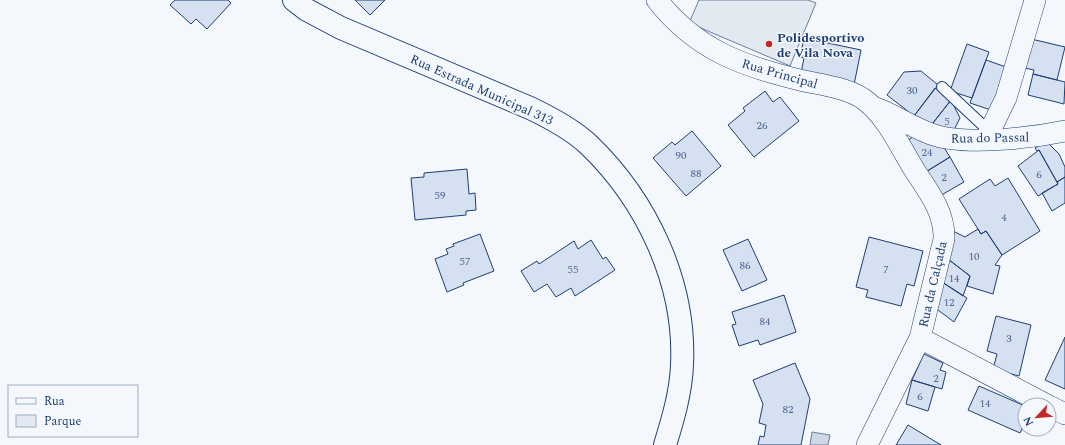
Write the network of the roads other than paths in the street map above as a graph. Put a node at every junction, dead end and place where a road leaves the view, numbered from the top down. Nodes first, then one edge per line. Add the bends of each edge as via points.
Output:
1 (294, 0) edge
2 (656, 0) edge
3 (1035, 0) edge
4 (942, 87) dead end
5 (872, 107) junction
6 (1065, 131) edge
7 (988, 135) junction
8 (920, 338) junction
9 (1033, 397) edge
10 (665, 445) edge
11 (867, 445) edge

1 - 10 main road, Rua Estrada Municipal 313 via 341,28 554,120 588,145 613,171 657,241 672,278 679,314 682,371
2 - 5 street, Rua Principal via 680,27 716,51 756,68 849,92 862,98
3 - 7 street via 1006,98
4 - 7 lane
5 - 7 street, Rua do Passal via 937,136 949,138
5 - 8 street, Rua da Calçada via 931,196 943,224 944,239
6 - 7 street, Rua do Passal via 1030,137
8 - 9 street
8 - 11 street, Rua da Calçada

